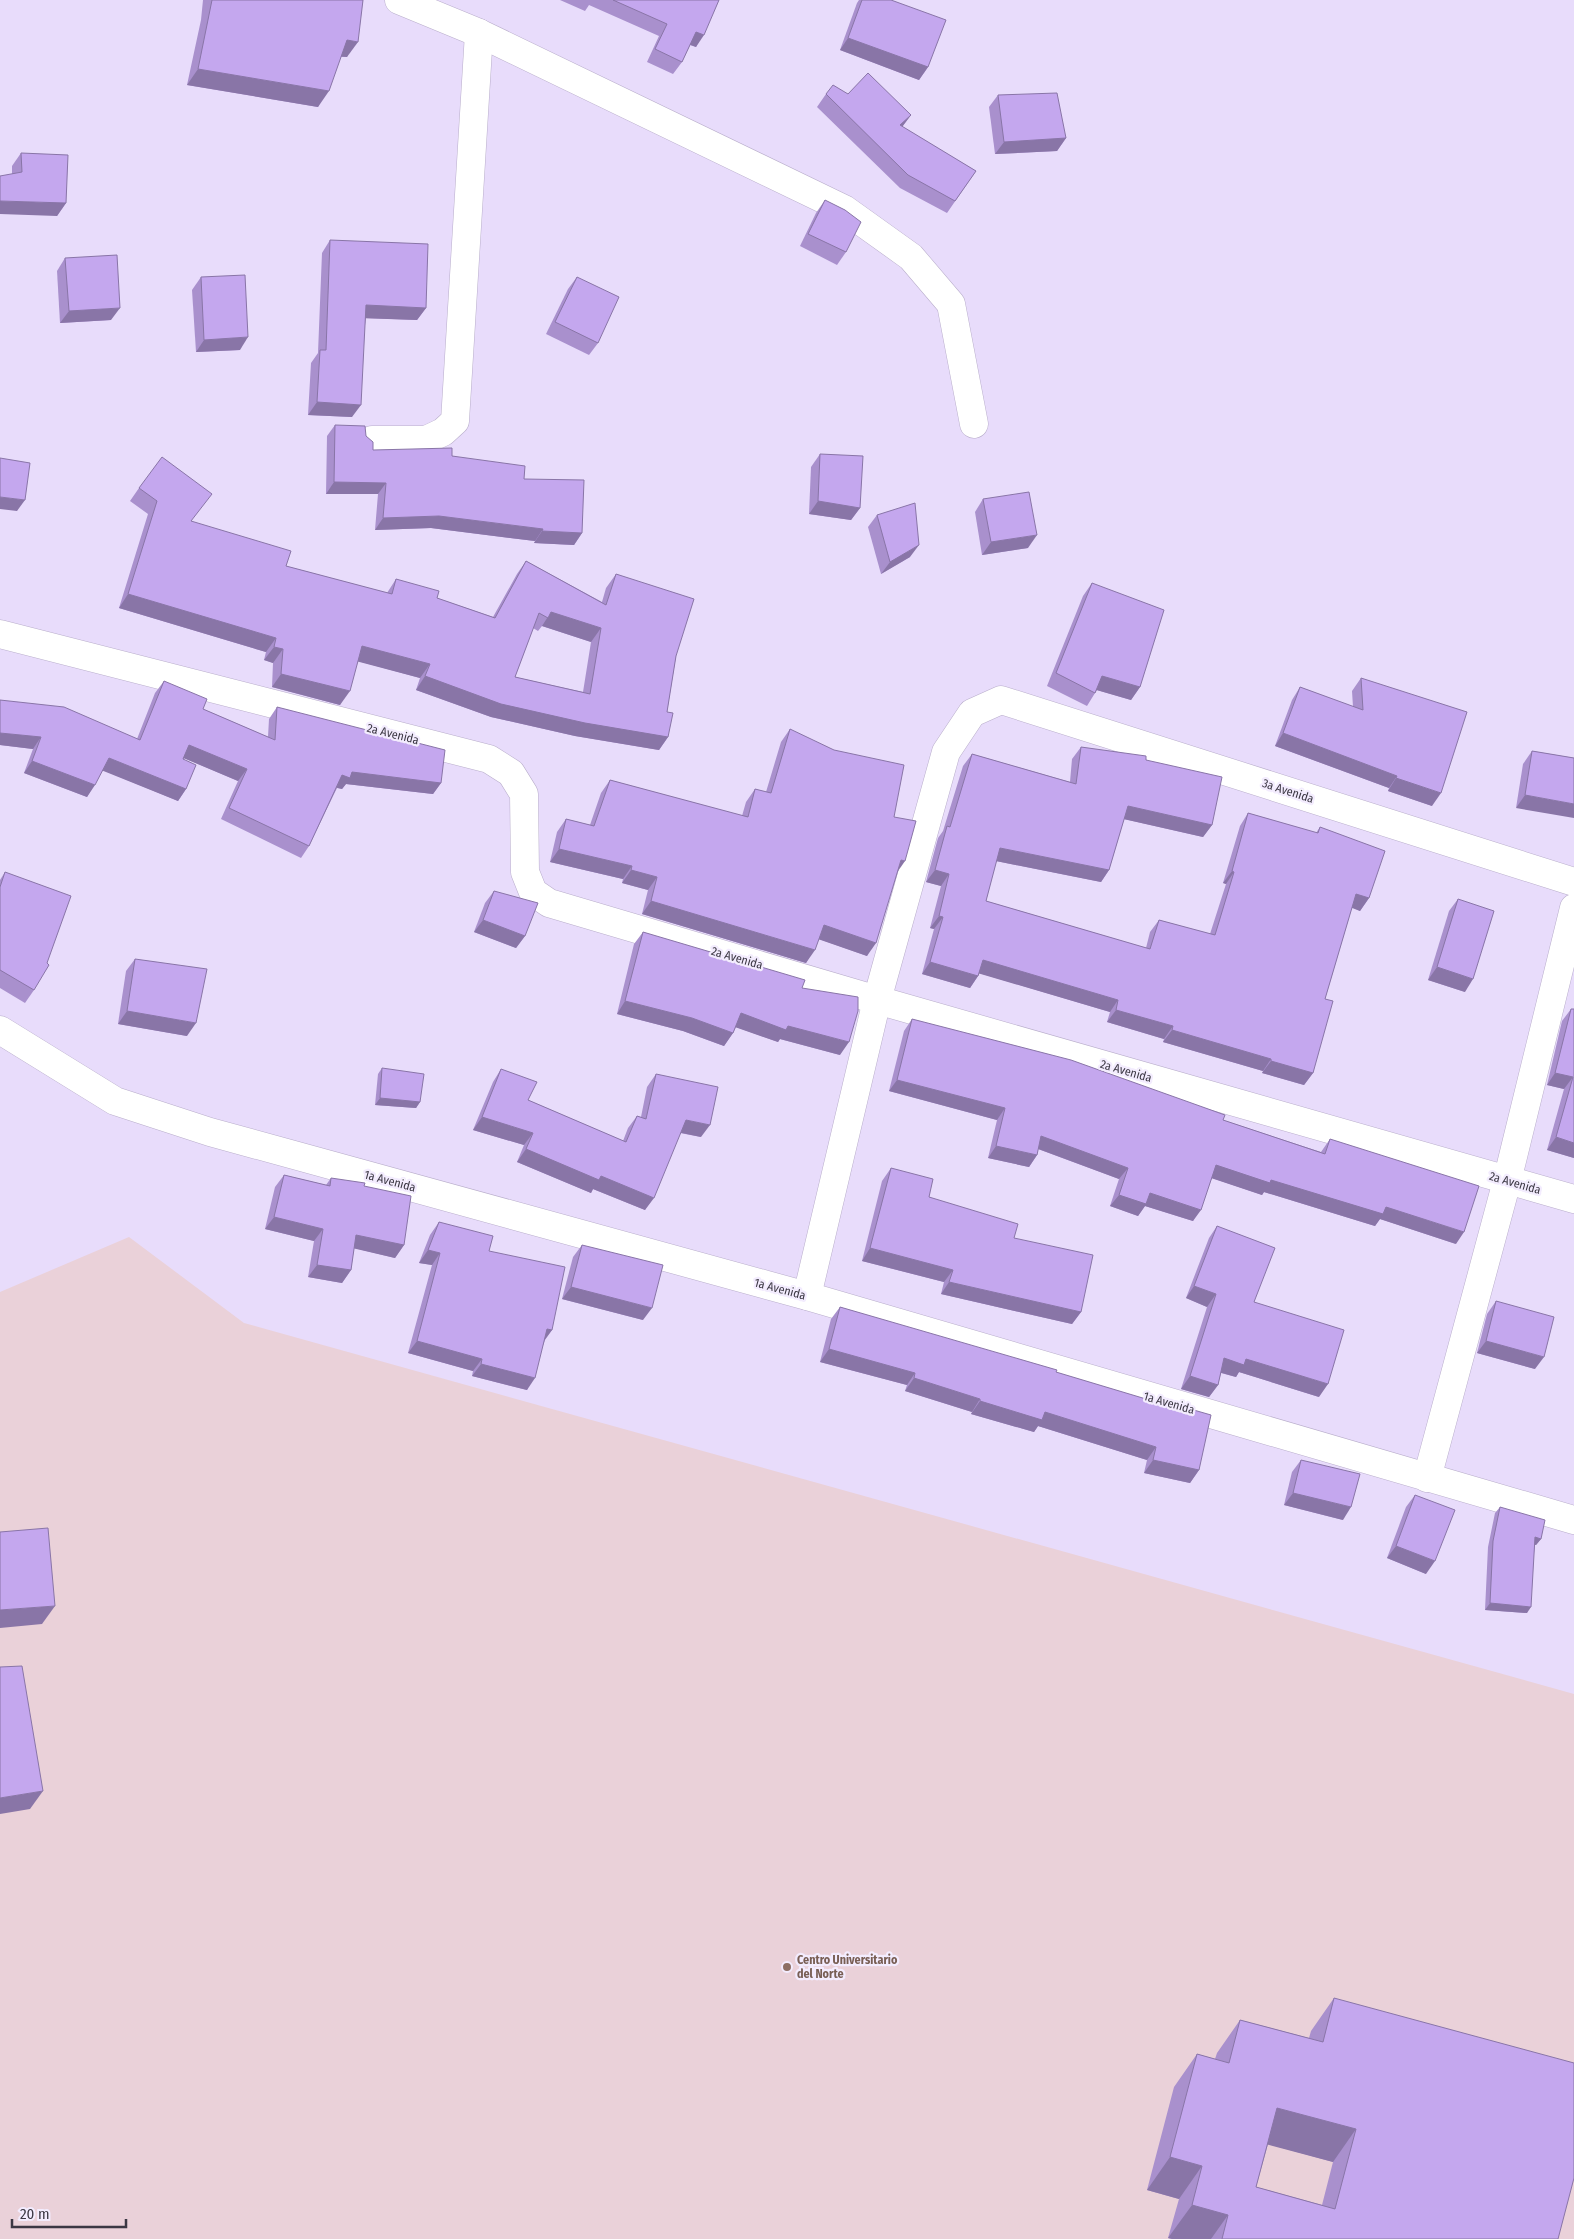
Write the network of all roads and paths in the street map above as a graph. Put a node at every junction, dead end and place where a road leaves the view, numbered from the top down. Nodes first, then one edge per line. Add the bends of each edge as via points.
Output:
1 (399, 0) edge
2 (479, 33) junction
3 (974, 424) dead end
4 (372, 440) edge
5 (0, 634) edge
6 (1574, 882) edge
7 (1574, 908) edge
8 (877, 1000) junction
9 (0, 1030) edge
10 (1507, 1181) junction
11 (1574, 1199) edge
12 (807, 1296) junction
13 (1427, 1478) junction
14 (1574, 1520) edge

1 - 2 street
2 - 3 street via 844,209 911,257 951,304
2 - 4 street via 454,421 443,432 426,440
5 - 8 street, 2a Avenida via 489,759 511,773 524,794 524,872 533,892 549,903
6 - 8 street, 3a Avenida via 1001,700 972,713 946,752
7 - 10 street
8 - 10 street, 2a Avenida
8 - 12 street
9 - 12 street, 1a Avenida via 115,1101 210,1132
10 - 11 street, 2a Avenida
10 - 13 street
12 - 13 street, 1a Avenida
13 - 14 street, 1a Avenida

